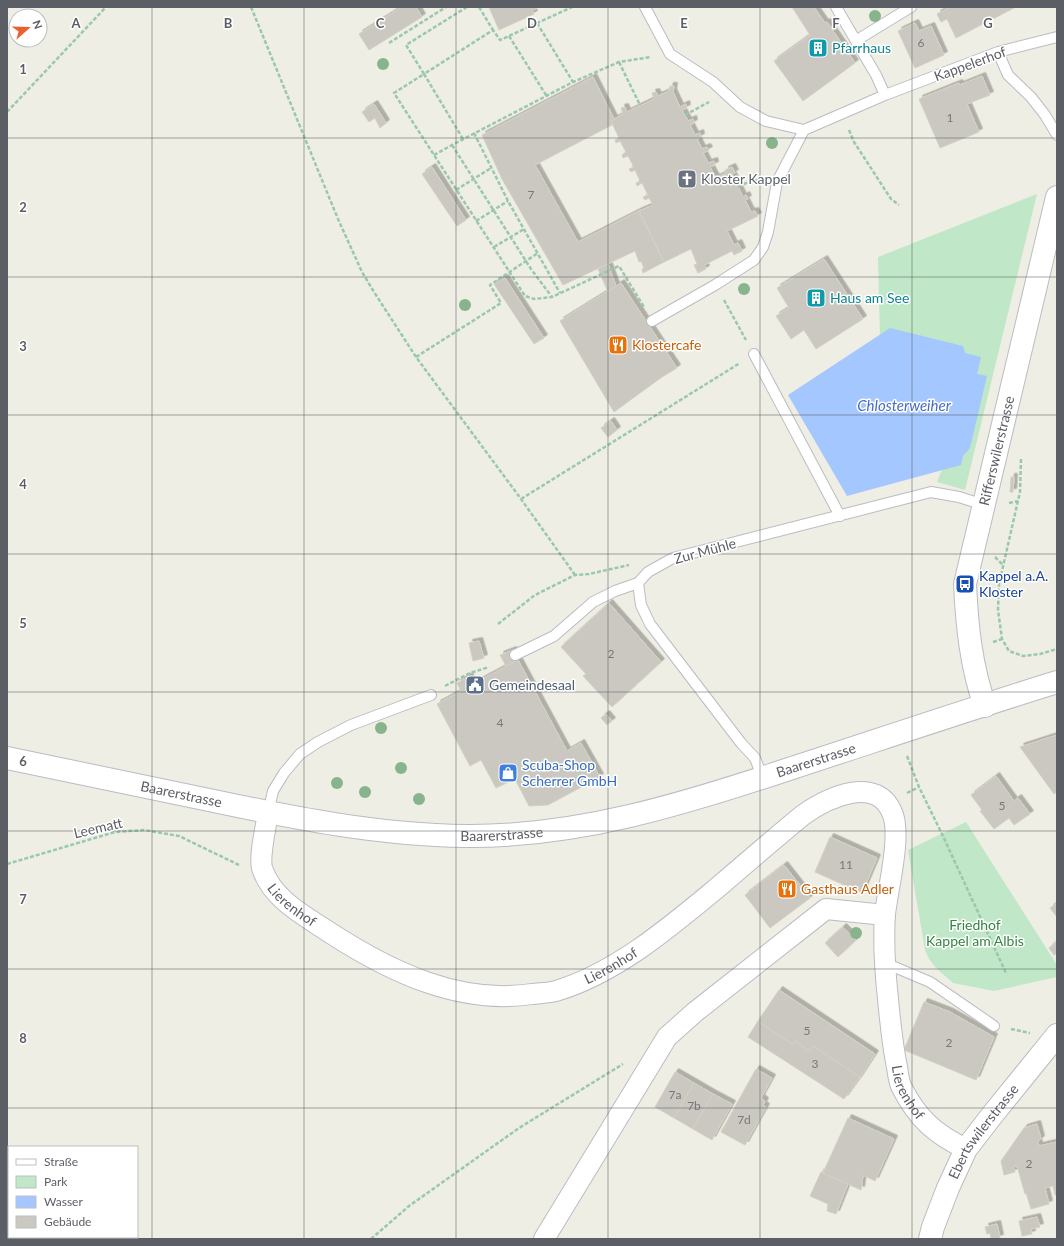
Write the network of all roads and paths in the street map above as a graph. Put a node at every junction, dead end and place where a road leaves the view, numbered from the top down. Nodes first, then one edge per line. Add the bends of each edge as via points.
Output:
1 (106, 7) edge
2 (251, 7) edge
3 (446, 7) edge
4 (467, 7) edge
5 (479, 7) edge
6 (483, 7) edge
7 (572, 7) edge
8 (645, 7) edge
9 (836, 7) edge
10 (911, 7) edge
11 (482, 12) junction
12 (537, 23) junction
13 (493, 30) junction
14 (509, 36) junction
15 (1057, 37) edge
16 (857, 40) junction
17 (389, 43) dead end
18 (998, 52) junction
19 (670, 54) junction
20 (619, 62) junction
21 (424, 74) junction
22 (573, 82) junction
23 (725, 94) junction
24 (885, 95) junction
25 (546, 96) junction
26 (640, 106) dead end
27 (7, 112) edge
28 (842, 113) junction
29 (685, 115) dead end
30 (804, 130) junction
31 (474, 133) junction
32 (1057, 135) edge
33 (463, 139) junction
34 (452, 144) junction
35 (434, 155) junction
36 (491, 168) junction
37 (474, 179) junction
38 (777, 182) junction
39 (738, 187) dead end
40 (456, 190) junction
41 (1057, 197) edge
42 (508, 201) junction
43 (899, 205) dead end
44 (494, 210) junction
45 (476, 221) junction
46 (524, 229) junction
47 (511, 237) junction
48 (494, 248) junction
49 (538, 253) junction
50 (526, 260) junction
51 (509, 272) junction
52 (716, 285) junction
53 (560, 293) junction
54 (552, 297) junction
55 (652, 321) joint
56 (754, 354) junction
57 (416, 357) junction
58 (521, 499) junction
59 (1008, 503) dead end
60 (984, 505) junction
61 (840, 516) junction
62 (995, 556) dead end
63 (1003, 565) junction
64 (648, 572) junction
65 (575, 575) junction
66 (638, 583) junction
67 (498, 624) dead end
68 (1057, 649) edge
69 (515, 655) dead end
70 (489, 667) dead end
71 (1057, 682) edge
72 (431, 695) joint
73 (985, 706) junction
74 (907, 756) dead end
75 (7, 758) edge
76 (763, 778) junction
77 (268, 813) junction
78 (7, 864) edge
79 (262, 867) junction
80 (885, 916) junction
81 (885, 964) junction
82 (1006, 973) dead end
83 (994, 1026) joint
84 (1033, 1033) dead end
85 (1057, 1035) edge
86 (627, 1062) dead end
87 (966, 1149) junction
88 (371, 1239) edge
89 (544, 1239) edge
90 (930, 1239) edge

1 - 27 path
2 - 57 path via 362,272
3 - 17 path
4 - 21 path via 406,45
5 - 11 path
6 - 11 path
7 - 12 path
8 - 19 lane
9 - 16 lane
10 - 16 lane
11 - 13 path
12 - 14 path
12 - 22 path
13 - 14 path via 500,40
13 - 21 path
14 - 25 path
15 - 18 lane, Kappelerhof
16 - 24 lane
18 - 24 lane, Kappelerhof
18 - 32 lane via 1008,75 1031,97
19 - 20 path
19 - 23 lane via 713,82
20 - 22 path
20 - 26 path
21 - 33 path
21 - 35 path via 394,93
22 - 25 path
23 - 29 path
23 - 30 lane via 740,107 766,121
24 - 28 lane, Kappelerhof
25 - 31 path
28 - 30 lane, Kappelerhof
28 - 43 path via 854,142 891,199
30 - 38 lane
31 - 33 path
31 - 36 path
33 - 34 path
34 - 35 path
34 - 37 path
35 - 40 path
36 - 37 path
36 - 42 path
37 - 40 path
37 - 44 path
38 - 39 path via 752,180
38 - 52 lane via 763,247 754,260
40 - 45 path
41 - 60 street, Rifferswilerstrasse
42 - 44 path
42 - 46 path
44 - 45 path
44 - 47 path
45 - 48 path
46 - 47 path
46 - 49 path
47 - 48 path
47 - 50 path
48 - 51 path
49 - 50 path
49 - 53 path
50 - 51 path
50 - 54 path
51 - 54 path via 525,296 534,299
51 - 57 path via 490,285 501,303
52 - 55 lane
52 - 56 path
53 - 54 path
53 - 55 path via 619,266
56 - 58 path
56 - 61 lane
57 - 58 path
58 - 65 path
59 - 63 path via 1018,501
60 - 61 lane, Zur Mühle via 931,492
60 - 73 street, Rifferswilerstrasse via 965,584 974,672
61 - 64 lane, Zur Mühle via 673,558
62 - 63 path
63 - 68 path via 998,610 1002,639 1009,650 1023,656
64 - 65 path via 637,564
64 - 66 lane, Zur Mühle
65 - 67 path via 535,596
66 - 69 lane via 593,602 554,636
66 - 76 lane via 641,605 650,624 755,758
70 - 72 path via 470,673
71 - 73 street, Baarerstrasse
72 - 77 lane via 351,725 300,754 273,791
73 - 76 street, Baarerstrasse
74 - 82 path
75 - 77 street, Baarerstrasse
76 - 77 street, Baarerstrasse via 670,807 601,823 519,834 400,834
77 - 79 street, Lierenhof via 262,845
78 - 79 path, Leematt via 115,832 144,830 178,836 240,865
79 - 80 street, Lierenhof via 272,889 293,908 388,966 433,985 470,994 514,997 555,991 593,976 627,956 678,920 815,806 847,793 863,792 878,796 887,803 893,815 896,834
80 - 81 street, Lierenhof
80 - 89 street via 826,909 667,1037
81 - 83 lane via 930,982
81 - 87 street, Lierenhof via 892,1042 901,1086 917,1113 936,1132
83 - 84 path
85 - 87 street, Ebertswilerstrasse
86 - 88 path via 519,1128 409,1206
87 - 90 street, Ebertswilerstrasse via 948,1188

